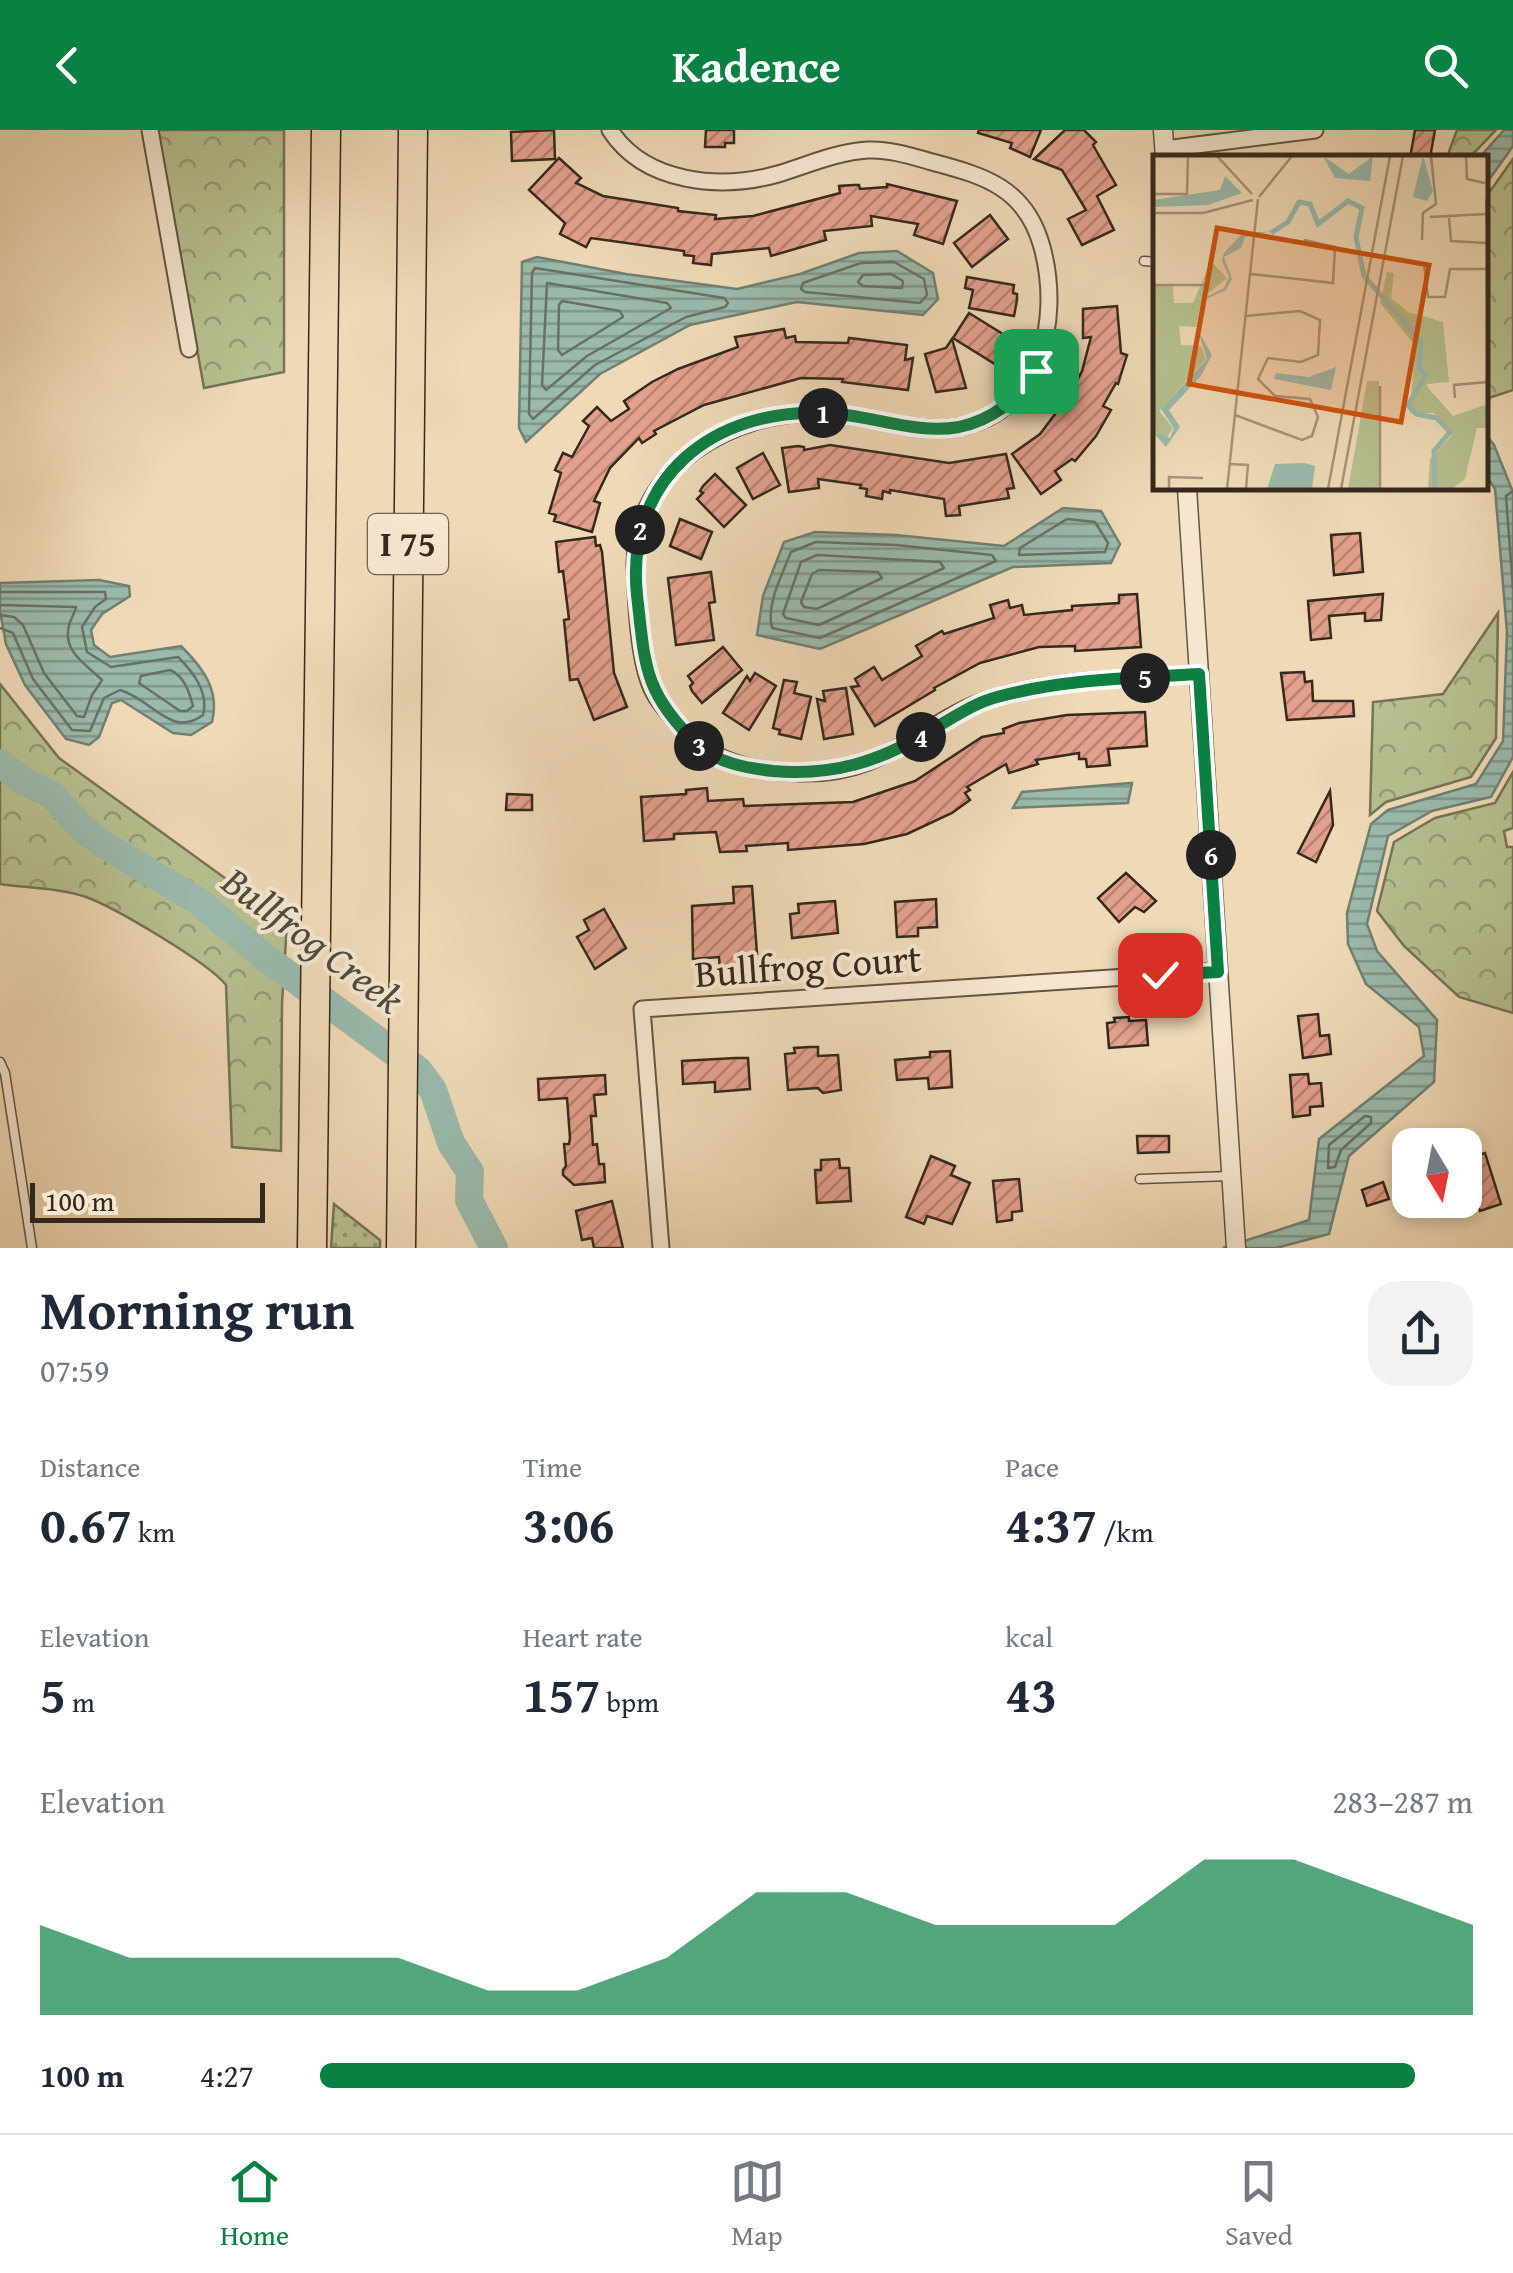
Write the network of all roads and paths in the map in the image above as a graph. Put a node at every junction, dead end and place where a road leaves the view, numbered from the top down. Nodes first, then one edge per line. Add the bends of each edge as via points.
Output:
1 (150, 130) edge
2 (326, 130) edge
3 (413, 130) edge
4 (610, 130) edge
5 (1314, 130) edge
6 (1164, 145) edge
7 (1144, 261) dead end
8 (1153, 262) edge
9 (190, 350) dead end
10 (1187, 490) edge
11 (1199, 674) junction
12 (1218, 972) junction
13 (0, 1062) edge
14 (1231, 1176) junction
15 (1140, 1179) dead end
16 (32, 1248) edge
17 (312, 1248) edge
18 (401, 1248) edge
19 (661, 1248) edge
20 (1236, 1248) edge

1 - 9 street
2 - 17 highway, I 75
3 - 18 highway, I 75
4 - 11 street via 660,172 704,182 775,174 870,150 984,176 1028,213 1043,249 1048,335 1042,358 1022,390 997,412 948,428 824,412 768,418 688,453 658,486 635,546 644,657 650,685 703,750 759,769 835,771 900,750 992,698 1056,684
5 - 6 street
7 - 8 lane
10 - 11 street
11 - 12 street
12 - 14 street
12 - 19 street, Bullfrog Court via 642,1009
13 - 16 lane
14 - 15 lane
14 - 20 street

